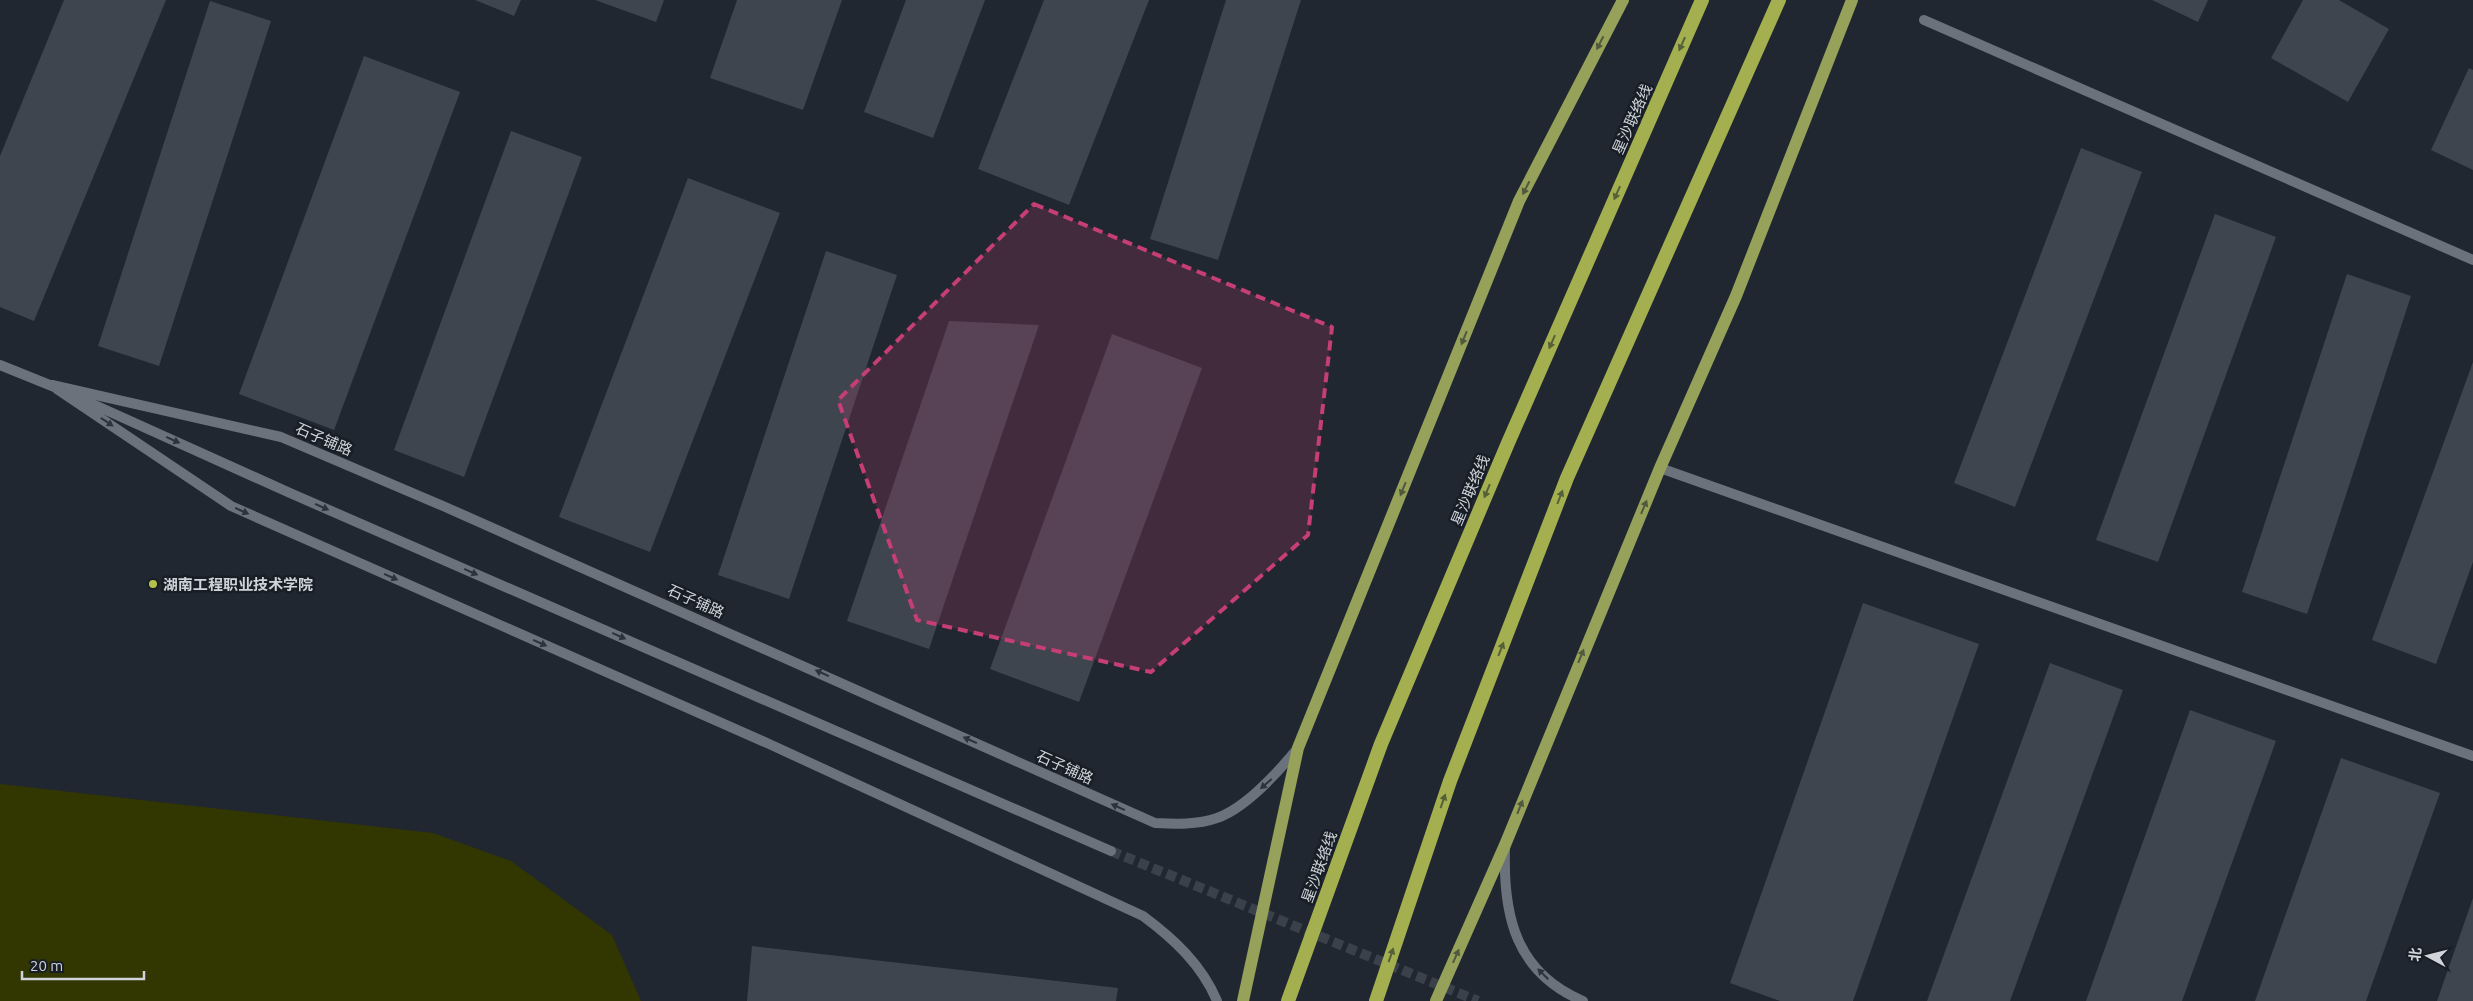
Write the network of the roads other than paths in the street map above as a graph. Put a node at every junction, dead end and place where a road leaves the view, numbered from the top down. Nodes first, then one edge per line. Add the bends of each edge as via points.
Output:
1 (1623, 0) edge
2 (1702, 0) edge
3 (1779, 0) edge
4 (1852, 0) edge
5 (1924, 20) dead end
6 (2473, 260) edge
7 (0, 365) edge
8 (52, 385) junction
9 (1660, 468) junction
10 (1298, 748) junction
11 (2473, 756) edge
12 (1505, 845) junction
13 (1111, 851) tunnel mouth
14 (1217, 1001) edge
15 (1244, 1001) edge
16 (1288, 1001) edge
17 (1376, 1001) edge
18 (1436, 1001) edge
19 (1583, 1001) edge

1 -> 10 main road via 1519,201
2 -> 16 highway, 星沙联络线 via 1508,443 1381,744
17 -> 3 highway via 1450,781 1567,478
4 - 9 main road via 1736,296
5 - 6 street
7 - 8 street, 石子铺路
10 -> 8 street, 石子铺路 via 1271,780 1218,818 1185,825 1155,823 281,437
8 -> 13 street, 石子铺路 via 290,493
8 -> 14 street, 石子铺路 via 231,506 767,743 1143,916 1175,941 1196,966
9 - 11 street
12 -> 9 main road
10 - 15 main road
18 -> 12 main road
19 -> 12 street via 1546,977 1520,948 1510,919 1504,883

